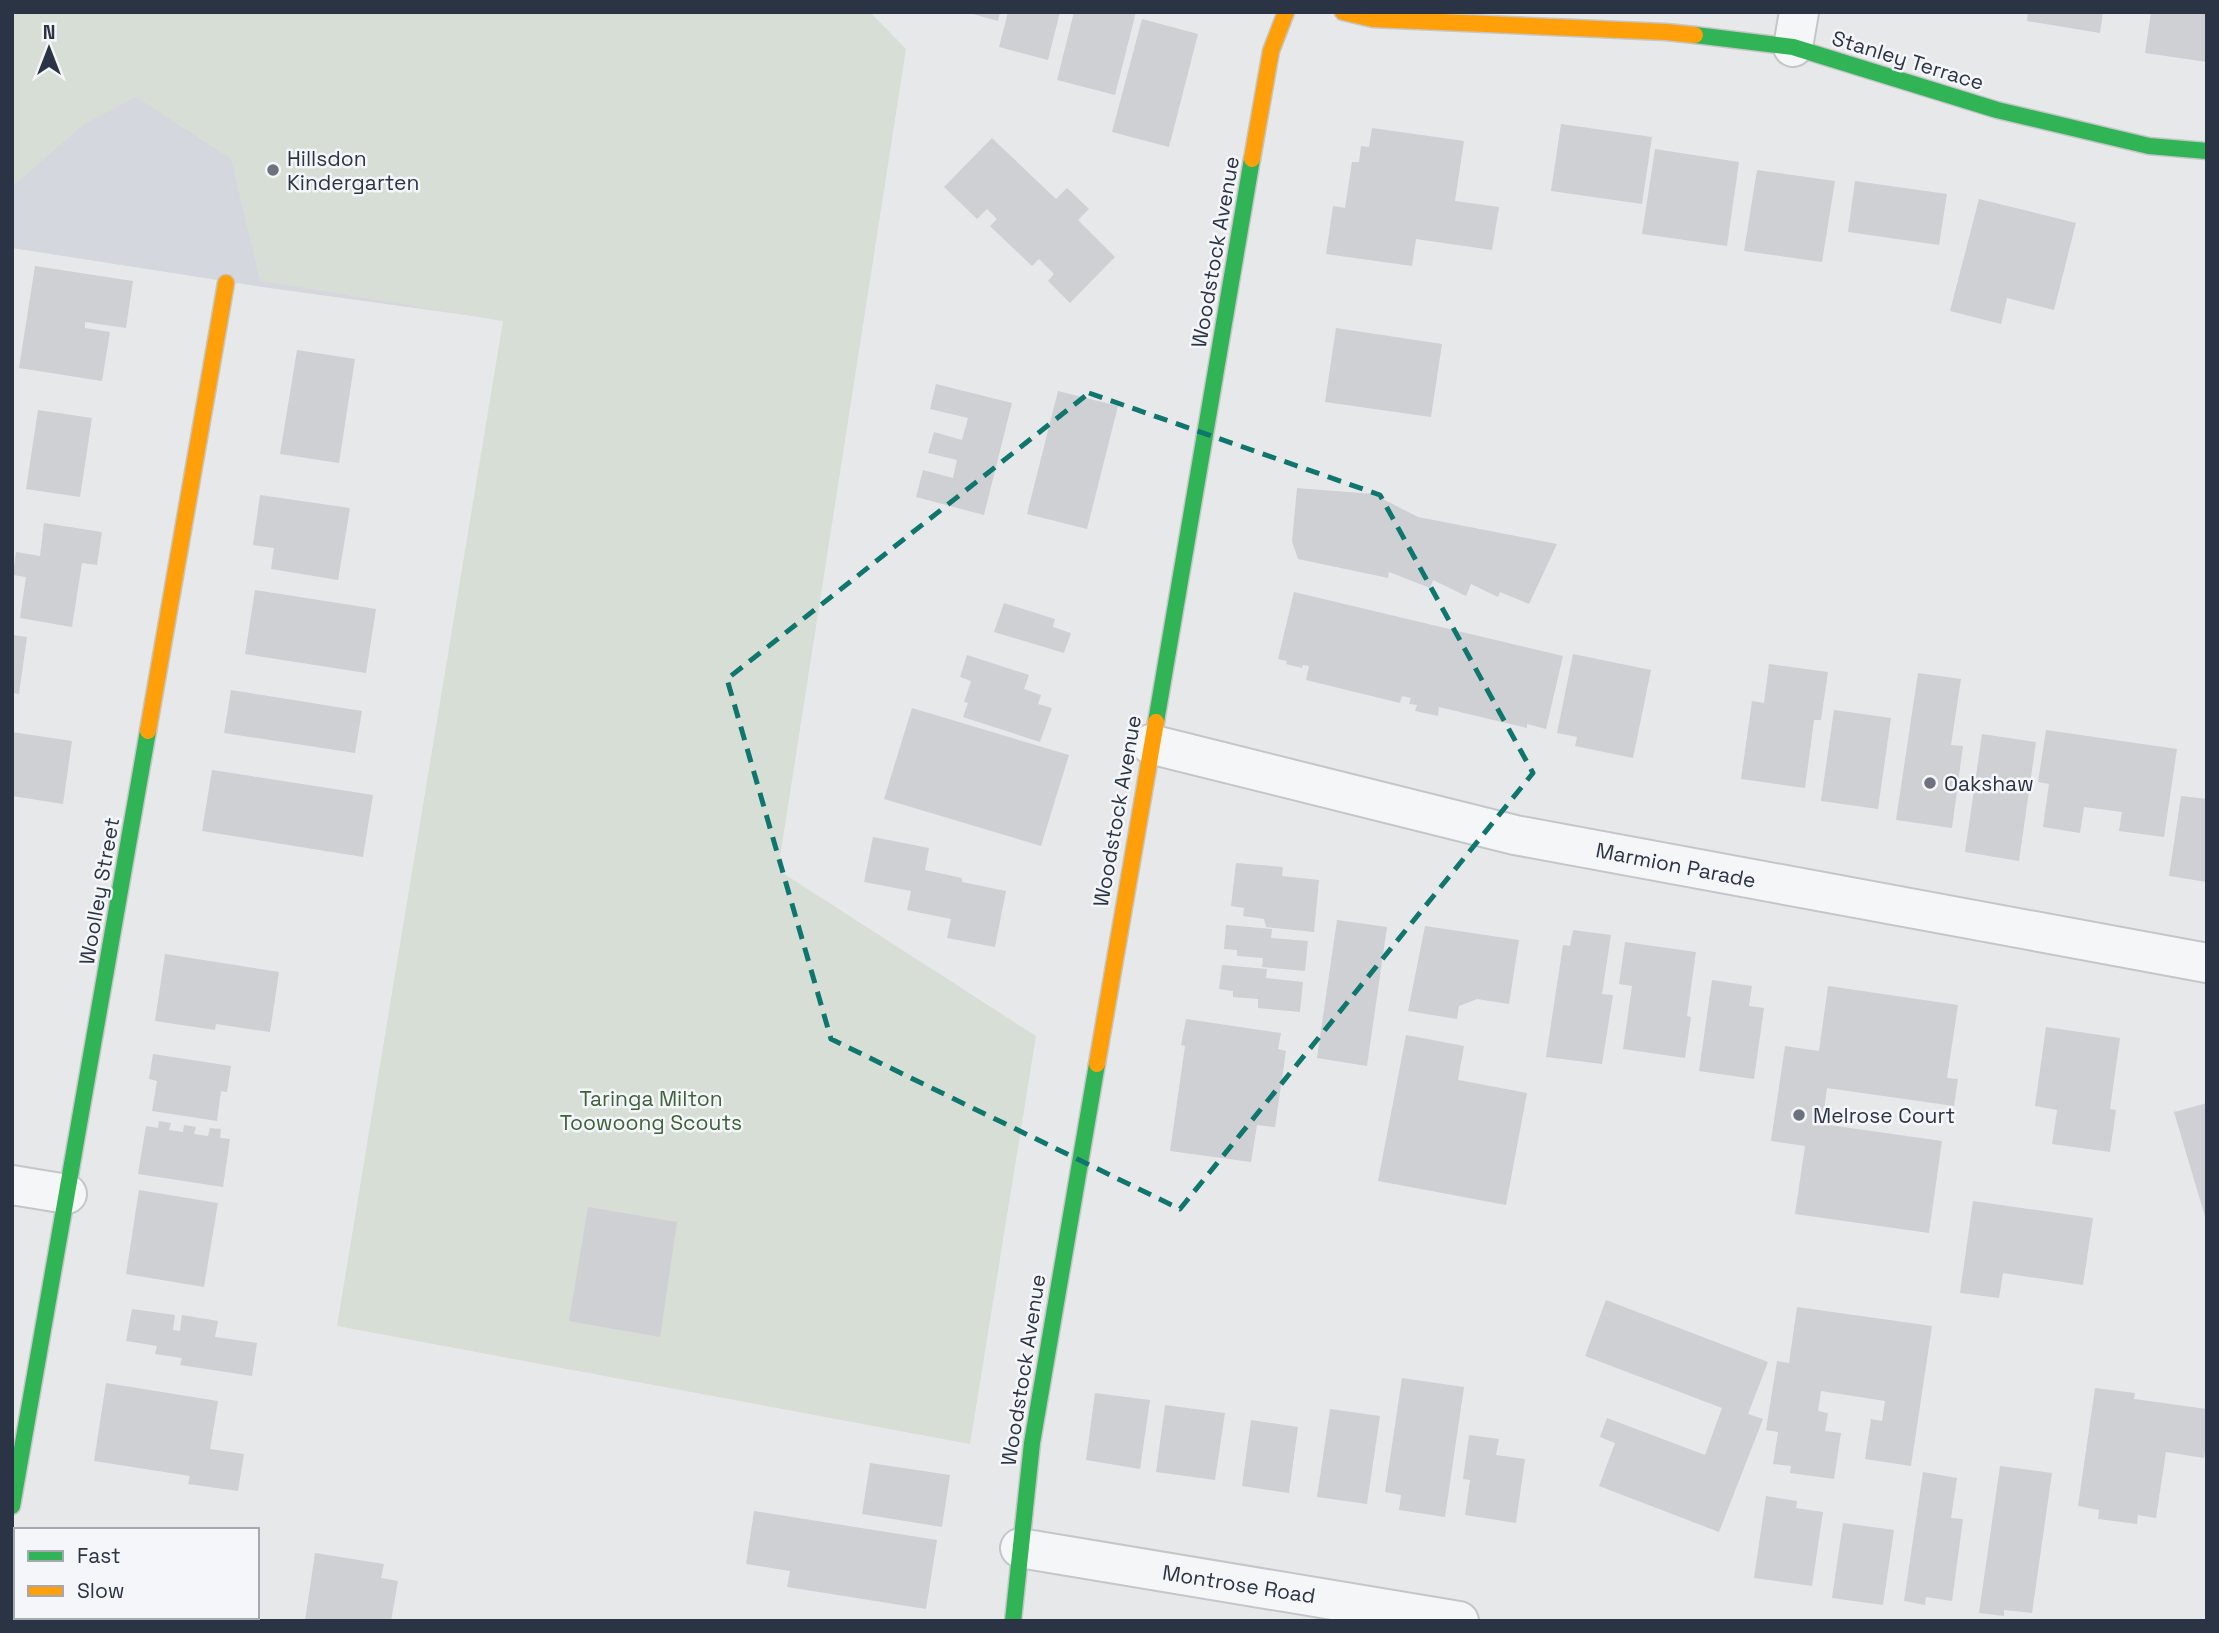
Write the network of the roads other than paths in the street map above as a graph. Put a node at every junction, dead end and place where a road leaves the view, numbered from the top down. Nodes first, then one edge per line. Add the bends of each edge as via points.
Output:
1 (1286, 12) edge
2 (1343, 12) edge
3 (1796, 30) edge
4 (2207, 150) edge
5 (226, 283) dead end
6 (1150, 744) junction
7 (2207, 963) edge
8 (12, 1185) edge
9 (67, 1194) junction
10 (12, 1506) edge
11 (1020, 1548) junction
12 (1013, 1621) edge
13 (1459, 1621) edge

1 - 6 street, Woodstock Avenue via 1271,51
2 - 3 street, Stanley Terrace via 1373,19 1666,32
3 - 4 street, Stanley Terrace via 2010,113 2149,146
5 - 9 street, Woolley Street
6 - 7 street, Marmion Parade via 1515,835
6 - 11 street, Woodstock Avenue via 1034,1429
8 - 9 street
9 - 10 street, Woolley Street
11 - 12 street, Woodstock Avenue
11 - 13 street, Montrose Road

